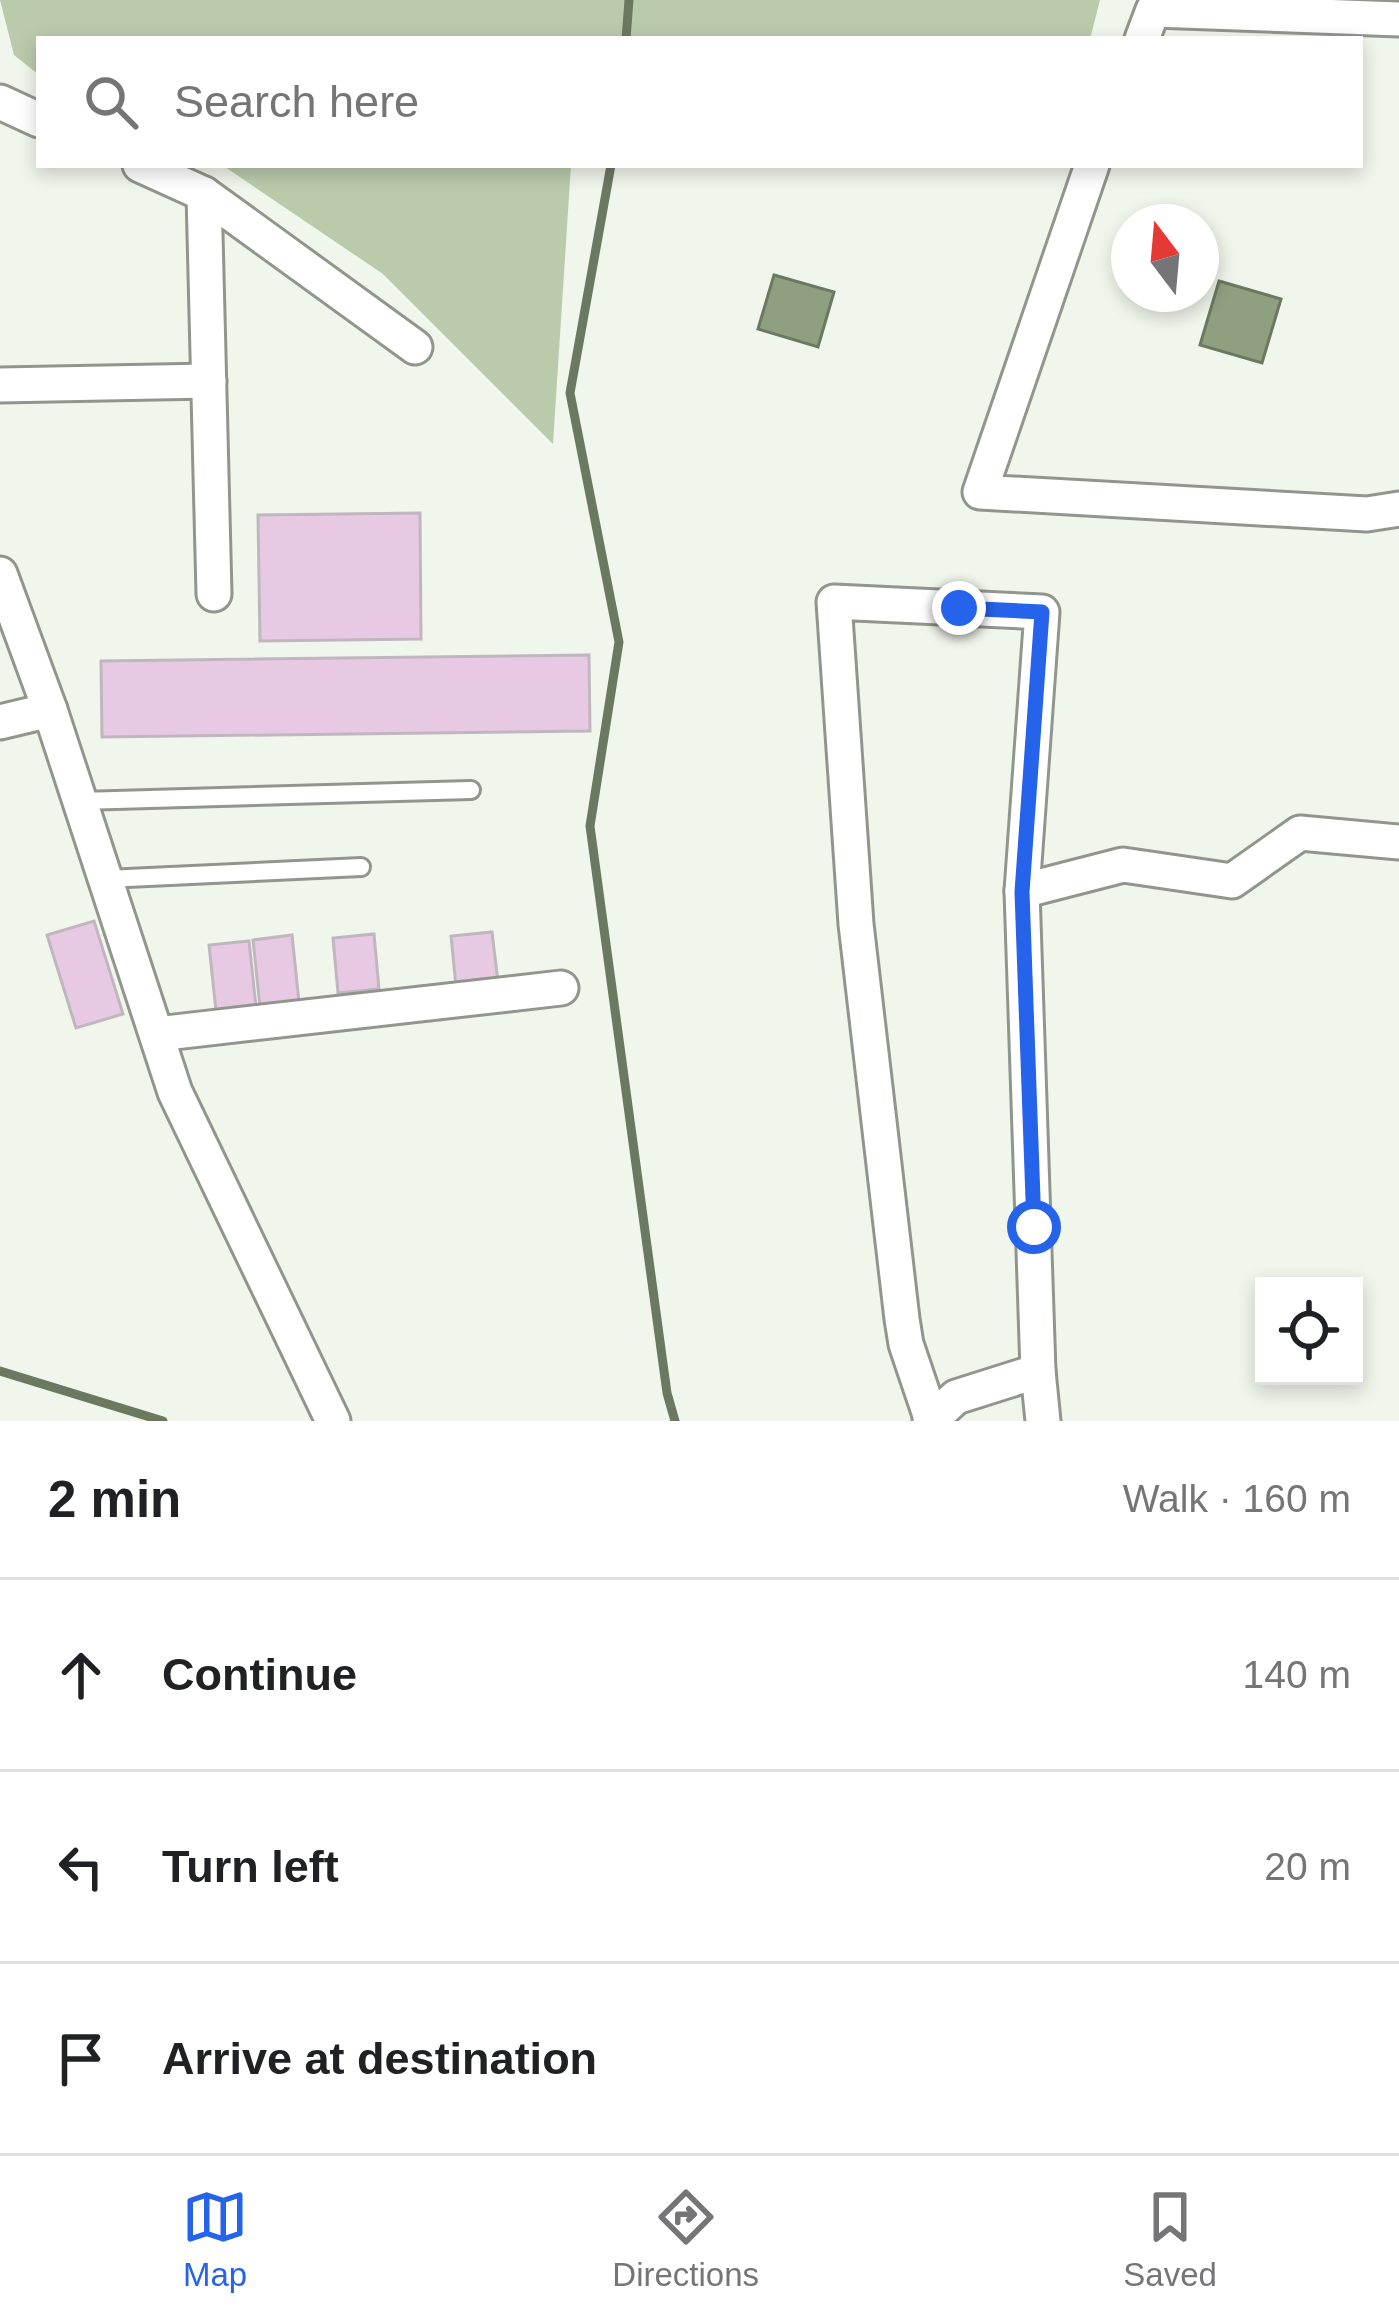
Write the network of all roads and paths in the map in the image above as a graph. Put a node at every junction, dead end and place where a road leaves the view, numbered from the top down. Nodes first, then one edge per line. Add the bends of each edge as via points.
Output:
1 (1399, 19) edge
2 (1143, 36) edge
3 (0, 102) edge
4 (36, 119) edge
5 (147, 168) edge
6 (1091, 168) edge
7 (204, 194) junction
8 (415, 347) dead end
9 (208, 381) junction
10 (0, 386) edge
11 (1399, 509) edge
12 (0, 574) edge
13 (214, 593) dead end
14 (50, 710) junction
15 (0, 722) edge
16 (471, 790) dead end
17 (80, 802) junction
18 (1399, 842) edge
19 (361, 867) dead end
20 (106, 879) junction
21 (1022, 892) junction
22 (561, 988) dead end
23 (157, 1034) junction
24 (1038, 1371) junction
25 (931, 1419) edge
26 (333, 1421) edge
27 (1043, 1421) edge

1 - 2 street via 1153,10
3 - 4 street
5 - 7 street
6 - 11 street via 980,492 1367,514
7 - 8 street
7 - 9 street
9 - 10 street
9 - 13 street
12 - 14 street
14 - 15 street
14 - 17 street
16 - 17 lane
17 - 20 street
18 - 21 street via 1300,833 1232,880 1123,865
19 - 20 lane
20 - 23 street
21 - 24 street
21 - 25 street via 1042,612 834,602 856,925 902,1319
22 - 23 street
23 - 26 street via 175,1092
24 - 25 street via 956,1397
24 - 27 street

